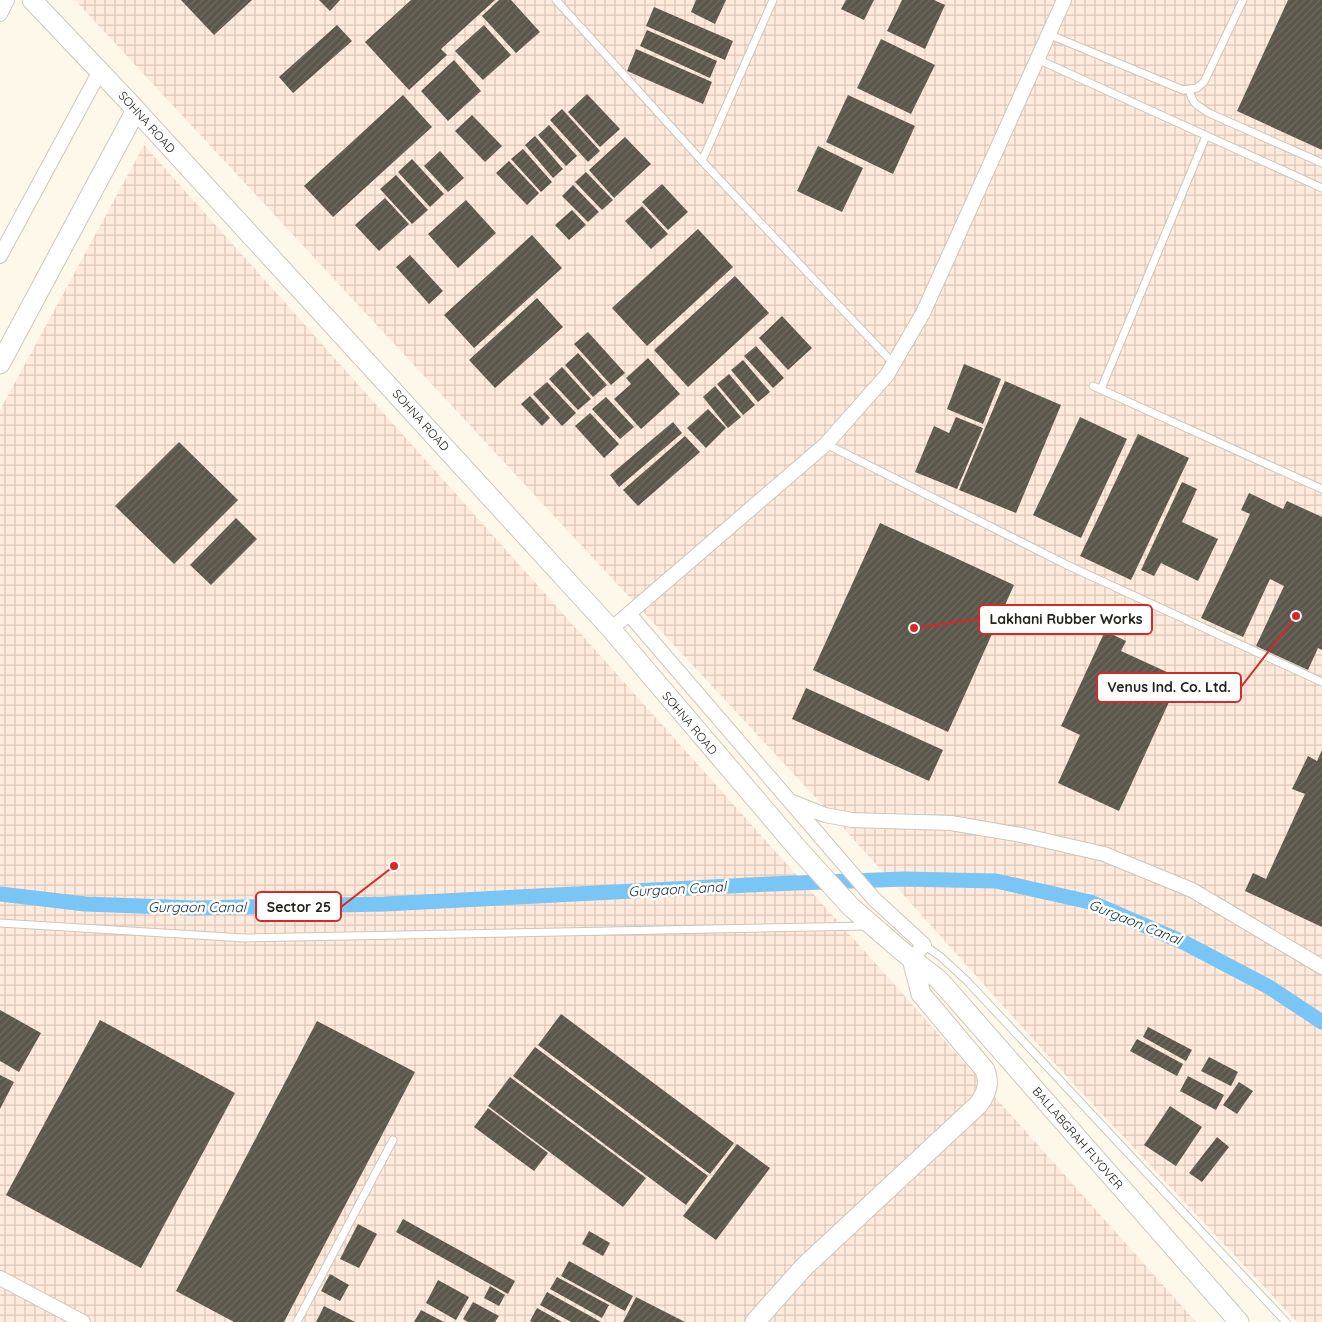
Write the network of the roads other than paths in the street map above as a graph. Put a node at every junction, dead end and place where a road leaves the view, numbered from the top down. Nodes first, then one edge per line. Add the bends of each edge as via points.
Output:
1 (7, 0) edge
2 (556, 0) edge
3 (773, 0) edge
4 (1064, 0) edge
5 (1243, 0) edge
6 (39, 2) edge
7 (0, 14) edge
8 (1048, 34) junction
9 (1037, 60) junction
10 (100, 71) junction
11 (1190, 91) junction
12 (136, 110) junction
13 (1206, 136) junction
14 (702, 161) junction
15 (1322, 163) edge
16 (1322, 188) edge
17 (0, 256) edge
18 (0, 364) edge
19 (894, 364) junction
20 (1093, 386) dead end
21 (1101, 389) junction
22 (826, 444) junction
23 (1322, 489) edge
24 (629, 614) junction
25 (611, 629) junction
26 (1322, 682) edge
27 (790, 801) junction
28 (851, 907) joint
29 (0, 923) edge
30 (873, 926) junction
31 (918, 952) junction
32 (1322, 967) edge
33 (392, 1140) dead end
34 (0, 1278) edge
35 (83, 1322) edge
36 (296, 1322) edge
37 (755, 1322) edge
38 (1239, 1322) edge
39 (1286, 1322) edge

1 - 7 street
2 - 14 lane
3 - 14 lane
4 - 8 street
5 - 11 lane via 1204,82
6 - 10 main road, SOHNA ROAD
8 - 9 street
8 - 11 lane
9 - 13 lane
9 - 19 street via 922,313
10 - 12 main road, SOHNA ROAD
10 - 17 street
11 - 15 lane via 1196,105 1211,114
12 - 18 main road
12 - 25 main road, SOHNA ROAD
13 - 16 lane
13 - 21 lane
14 - 19 lane
19 - 22 street
20 - 21 lane
21 - 23 lane
22 - 24 street
22 - 26 lane via 1069,566
24 - 25 street
24 - 27 street
25 - 28 main road, SOHNA ROAD
27 - 31 street
27 - 32 street via 825,815 852,820 951,823 1104,854 1192,890
28 - 30 main road, BALLABGRAH FLYOVER
29 - 30 lane via 246,938
30 - 31 main road, BALLABGRAH FLYOVER
31 - 37 main road via 921,994 985,1070 989,1079 986,1094 804,1267
31 - 38 main road, BALLABGRAH FLYOVER via 938,979
31 - 39 lane via 941,957 967,981
33 - 36 lane
34 - 35 street

